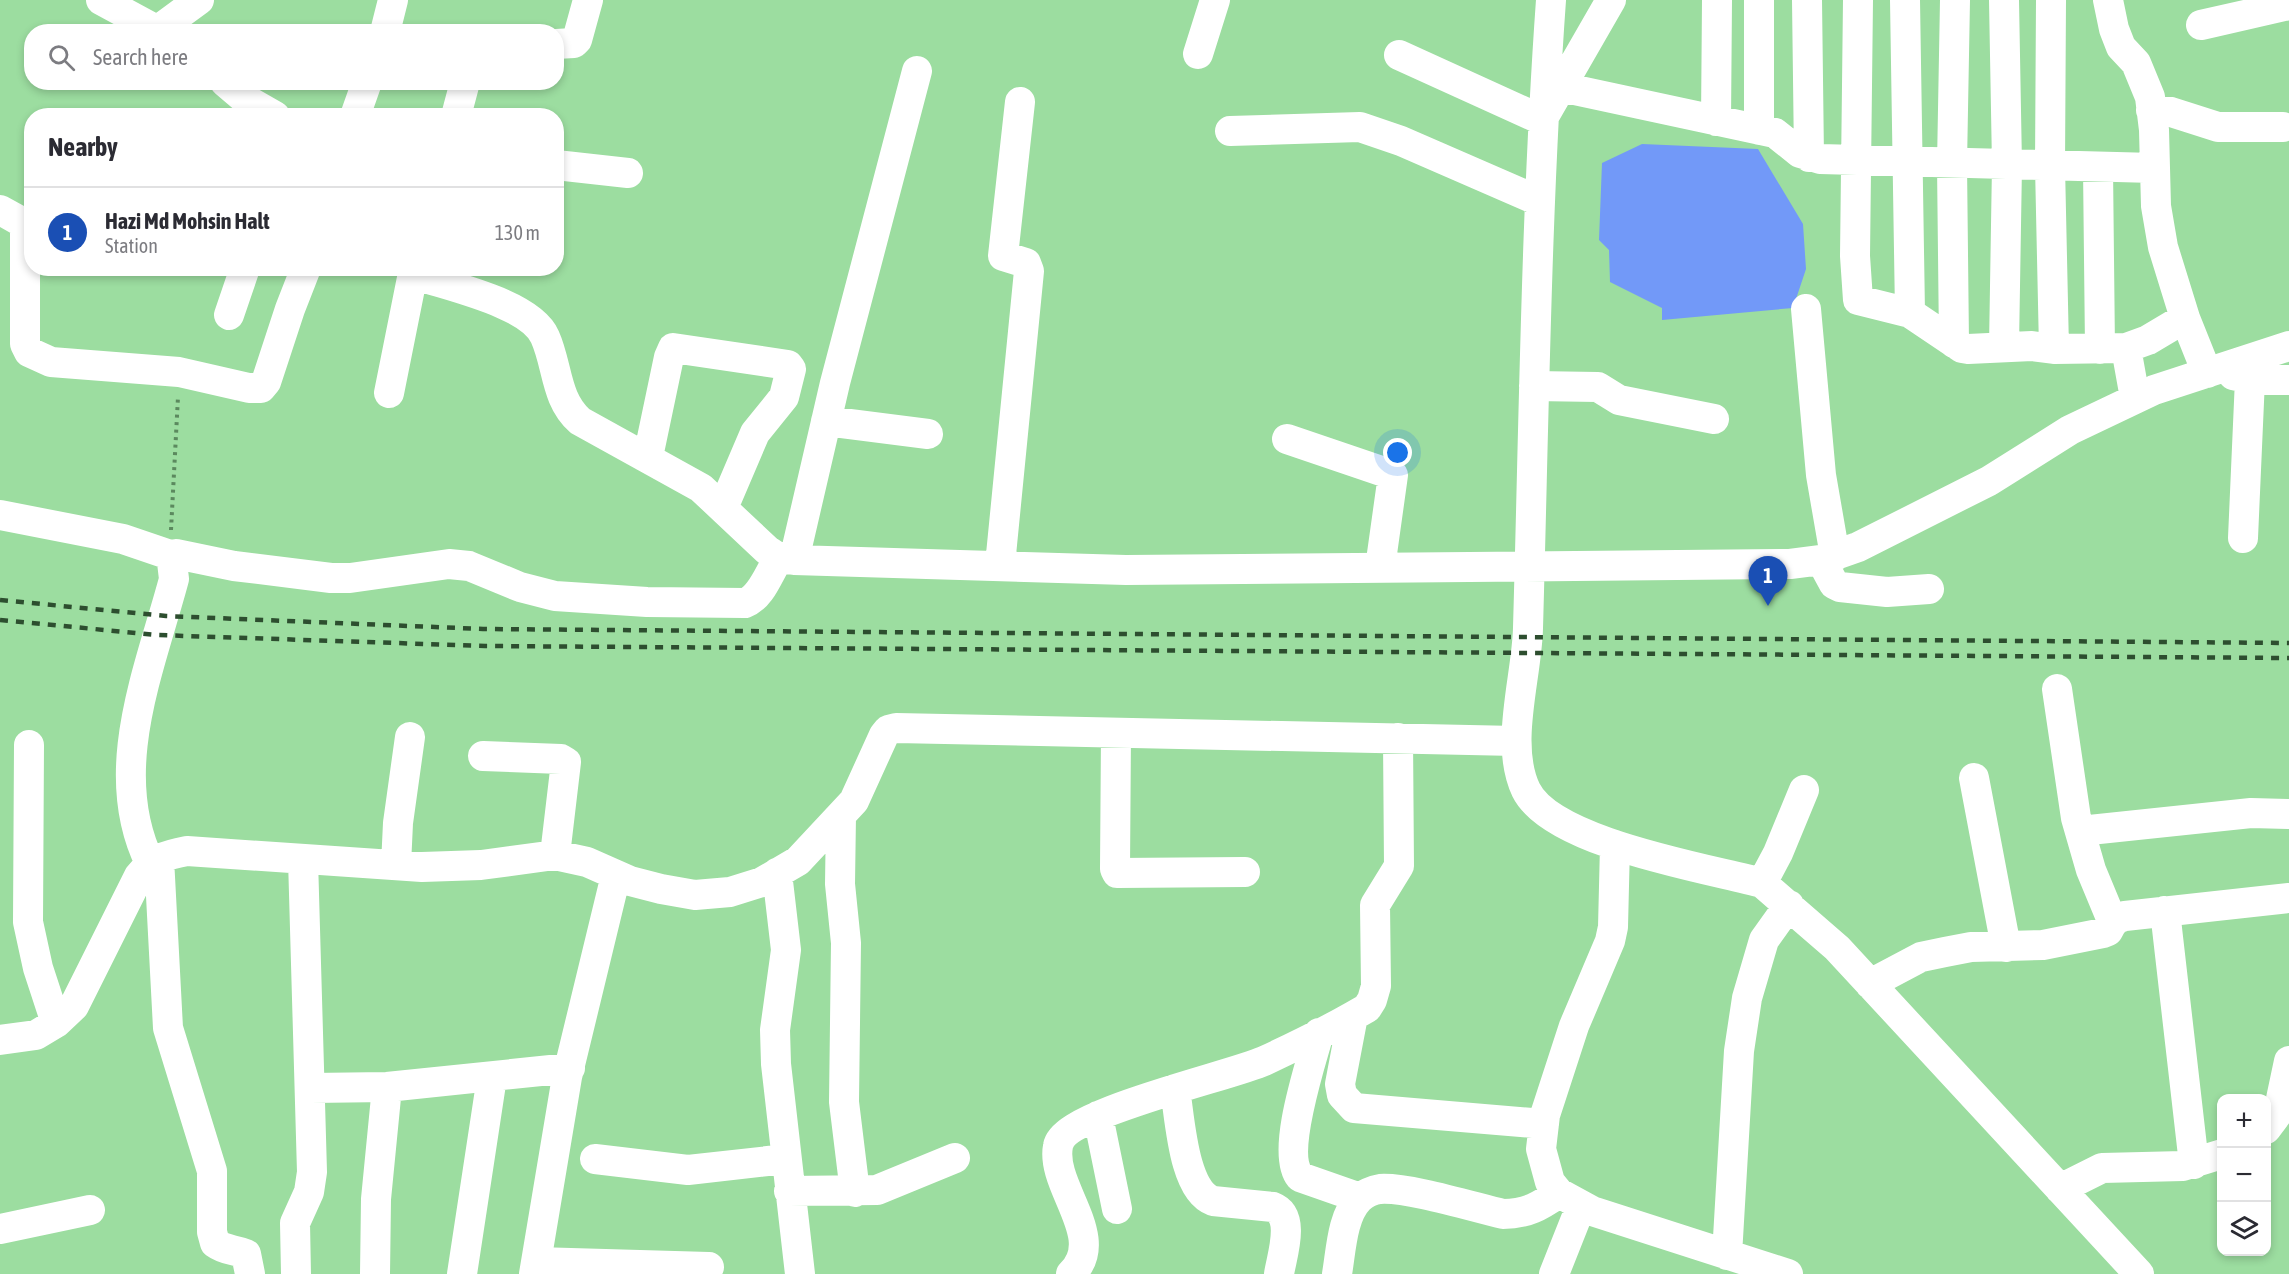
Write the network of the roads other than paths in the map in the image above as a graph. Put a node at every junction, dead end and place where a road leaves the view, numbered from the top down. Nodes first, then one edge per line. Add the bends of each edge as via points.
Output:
1 (101, 0) edge
2 (199, 0) edge
3 (393, 0) edge
4 (588, 0) edge
5 (1215, 0) edge
6 (1551, 0) edge
7 (1611, 0) edge
8 (1717, 0) edge
9 (1759, 0) edge
10 (1808, 0) edge
11 (1858, 0) edge
12 (1905, 0) edge
13 (1955, 0) edge
14 (2004, 0) edge
15 (2051, 0) edge
16 (2108, 0) edge
17 (2289, 6) edge
18 (146, 24) edge
19 (168, 24) edge
20 (387, 24) edge
21 (2201, 25) dead end
22 (564, 44) edge
23 (1198, 54) dead end
24 (1398, 55) dead end
25 (916, 71) dead end
26 (1561, 87) junction
27 (234, 90) edge
28 (364, 90) edge
29 (463, 90) edge
30 (1020, 102) dead end
31 (260, 108) edge
32 (358, 108) edge
33 (458, 108) edge
34 (2151, 110) junction
35 (1542, 120) junction
36 (1716, 121) junction
37 (2283, 127) dead end
38 (1759, 130) junction
39 (1230, 131) dead end
40 (1809, 157) junction
41 (1855, 160) junction
42 (1908, 162) junction
43 (1952, 164) junction
44 (2007, 165) junction
45 (564, 166) edge
46 (2049, 166) junction
47 (2098, 167) junction
48 (2154, 168) junction
49 (628, 173) dead end
50 (1539, 201) junction
51 (0, 210) edge
52 (24, 225) edge
53 (25, 276) edge
54 (242, 276) edge
55 (303, 276) edge
56 (414, 276) edge
57 (419, 276) edge
58 (1806, 309) dead end
59 (1910, 314) junction
60 (229, 315) dead end
61 (2185, 318) junction
62 (1954, 343) junction
63 (2289, 346) edge
64 (2004, 347) junction
65 (2054, 349) junction
66 (2113, 349) junction
67 (2213, 371) junction
68 (2250, 379) junction
69 (2289, 380) edge
70 (1534, 386) junction
71 (388, 393) dead end
72 (2135, 398) junction
73 (1714, 419) dead end
74 (826, 422) junction
75 (928, 434) dead end
76 (1287, 439) dead end
77 (648, 457) junction
78 (723, 508) junction
79 (0, 515) edge
80 (2243, 538) dead end
81 (171, 555) junction
82 (1828, 558) junction
83 (787, 559) junction
84 (1000, 565) junction
85 (1530, 565) junction
86 (1380, 568) junction
87 (1929, 589) dead end
88 (2058, 689) dead end
89 (1116, 732) junction
90 (410, 737) dead end
91 (1398, 738) junction
92 (1516, 741) junction
93 (29, 745) dead end
94 (483, 756) dead end
95 (1974, 778) dead end
96 (1804, 790) dead end
97 (2289, 814) edge
98 (841, 815) junction
99 (2080, 831) junction
100 (1615, 845) junction
101 (555, 855) junction
102 (303, 859) junction
103 (155, 860) junction
104 (396, 865) junction
105 (1245, 872) dead end
106 (777, 873) junction
107 (616, 875) junction
108 (1762, 883) junction
109 (2289, 898) edge
110 (1789, 905) junction
111 (2165, 911) junction
112 (2113, 923) junction
113 (2006, 947) junction
114 (1870, 984) junction
115 (1353, 1016) junction
116 (56, 1023) junction
117 (1319, 1033) junction
118 (0, 1040) edge
119 (2289, 1061) edge
120 (570, 1068) junction
121 (492, 1077) junction
122 (387, 1087) junction
123 (311, 1088) junction
124 (1175, 1089) junction
125 (1098, 1116) junction
126 (1544, 1124) junction
127 (2276, 1126) edge
128 (2217, 1156) edge
129 (955, 1158) dead end
130 (595, 1159) dead end
131 (786, 1159) junction
132 (2194, 1164) junction
133 (2060, 1190) junction
134 (789, 1191) junction
135 (855, 1192) junction
136 (1360, 1198) junction
137 (1570, 1200) junction
138 (1117, 1209) dead end
139 (90, 1210) dead end
140 (0, 1229) edge
141 (1727, 1255) junction
142 (709, 1267) dead end
143 (535, 1268) edge
144 (250, 1274) edge
145 (296, 1274) edge
146 (375, 1274) edge
147 (462, 1274) edge
148 (800, 1274) edge
149 (1071, 1274) edge
150 (1279, 1274) edge
151 (1337, 1274) edge
152 (1554, 1274) edge
153 (1788, 1274) edge
154 (2139, 1274) edge

1 - 18 street
2 - 19 street
3 - 20 street
4 - 22 street via 577,40
5 - 23 street
6 - 35 street
7 - 26 street
8 - 36 street
9 - 38 street
10 - 40 street
11 - 41 street
12 - 42 street
13 - 43 street
14 - 44 street
15 - 46 street
16 - 34 street via 2114,29 2121,46 2136,63
17 - 21 street
24 - 35 street
25 - 74 street
26 - 35 street
26 - 36 street
27 - 31 street
28 - 32 street
29 - 33 street
30 - 84 street via 1003,256 1026,263 1029,271
34 - 37 street via 2218,127
34 - 48 street
35 - 50 street
36 - 38 street
38 - 40 street via 1779,135
39 - 50 street via 1360,127 1385,134
40 - 41 street
41 - 42 street
41 - 59 street via 1858,300
42 - 43 street
42 - 59 street
43 - 44 street
43 - 62 street
44 - 46 street
44 - 64 street
45 - 49 street
46 - 47 street
46 - 65 street
47 - 48 street
47 - 66 street
48 - 61 street via 2163,247
50 - 70 street
51 - 52 street
53 - 55 street via 25,344 29,352 51,362 179,372 249,388 265,385
54 - 60 street
56 - 71 street
57 - 77 street via 516,309 538,325 570,412
58 - 82 street
59 - 62 street
61 - 66 street via 2148,340
61 - 67 street
62 - 64 street via 1968,349
63 - 67 street
64 - 65 street
65 - 66 street
66 - 72 street
67 - 68 street
67 - 72 street
68 - 69 street
68 - 80 street
70 - 73 street via 1598,387 1619,400
70 - 85 street
72 - 82 street via 2070,430 1949,502
74 - 75 street
74 - 83 street
76 - 86 street via 1393,475
77 - 78 street via 700,488
77 - 78 street via 673,348 788,364 791,369 784,397 755,433
78 - 83 street
79 - 81 street via 123,539
81 - 83 street via 350,578 449,564 469,566 520,587 555,596 734,603 753,600
81 - 103 street via 174,579 141,690 134,728 135,816 144,849
82 - 85 street via 1790,564
82 - 87 street via 1840,587 1887,592
83 - 84 street
84 - 86 street via 1126,570
85 - 86 street
85 - 92 street via 1528,638
88 - 99 street
89 - 91 street
89 - 98 street via 888,730 854,801
89 - 105 street via 1117,873
90 - 104 street
91 - 92 street
91 - 115 street via 1399,866 1375,905 1376,986 1372,1000
92 - 100 street via 1526,790 1540,807 1587,837
93 - 116 street via 28,922
94 - 101 street via 564,759
95 - 113 street
96 - 108 street
97 - 99 street via 2251,813
98 - 106 street via 798,861
98 - 135 street via 840,884 846,943 844,1102
99 - 112 street
100 - 108 street
100 - 126 street via 1610,940 1574,1026
101 - 104 street via 481,865
101 - 107 street via 587,862
102 - 103 street via 187,851
102 - 104 street
102 - 123 street
103 - 116 street via 129,893 74,1006
103 - 144 street via 168,1028 212,1171 212,1232 215,1244 226,1251 246,1254
106 - 107 street via 730,892 695,895
106 - 131 street via 786,950 775,1053
107 - 120 street
108 - 110 street
109 - 111 street
110 - 114 street
110 - 141 street via 1764,940 1747,998 1739,1052
111 - 112 street via 2118,918
111 - 132 street
112 - 113 street via 2103,933 2043,945
113 - 114 street via 1971,947 1921,957
114 - 133 street
115 - 117 street
115 - 126 street via 1340,1084 1342,1095 1354,1108
116 - 118 street via 36,1035
117 - 124 street via 1263,1061
117 - 136 street via 1302,1099 1293,1161 1300,1177
119 - 127 street
120 - 121 street
120 - 143 street
121 - 122 street
121 - 147 street
122 - 123 street
122 - 146 street via 376,1199
123 - 145 street via 312,1172 309,1192 295,1223
124 - 125 street
124 - 150 street via 1190,1173 1205,1198 1273,1207 1284,1217
125 - 138 street
125 - 149 street via 1072,1128 1058,1145 1059,1168 1082,1229 1084,1245 1081,1261
126 - 137 street via 1542,1149 1550,1182
128 - 132 street
129 - 135 street via 877,1190
130 - 131 street via 688,1170
131 - 134 street
132 - 133 street via 2108,1167
133 - 154 street
134 - 135 street
134 - 148 street
136 - 137 street via 1372,1191 1389,1190 1515,1214
136 - 151 street via 1346,1226
137 - 141 street
137 - 152 street
139 - 140 street
141 - 153 street
142 - 143 street

